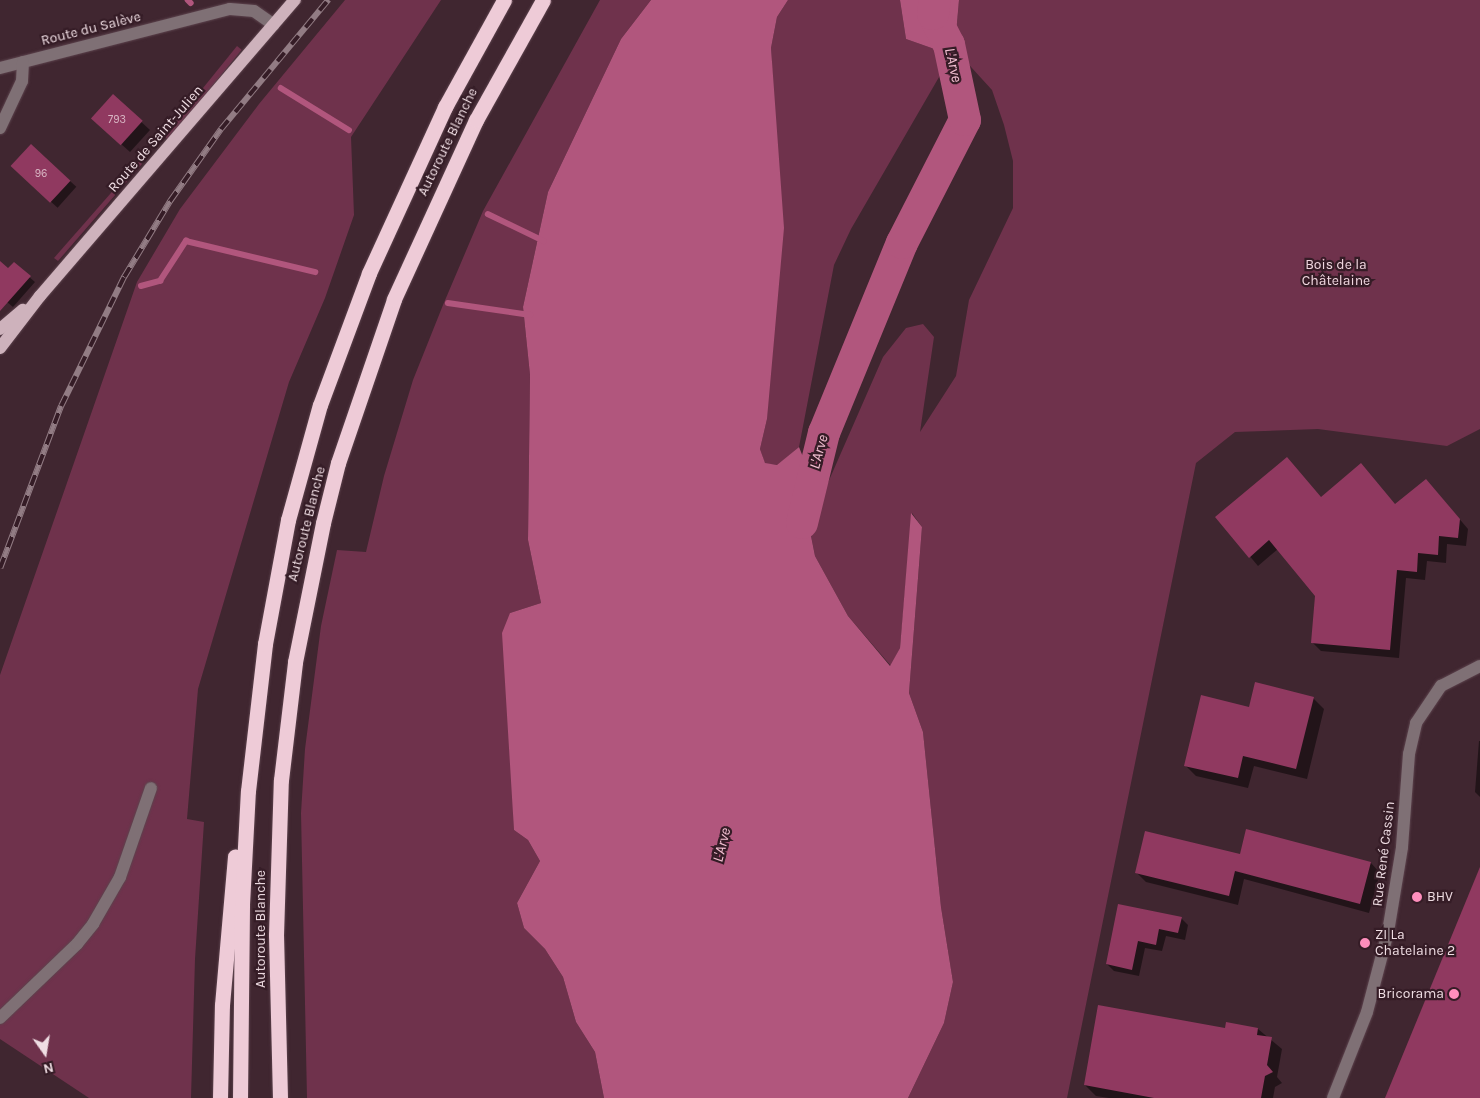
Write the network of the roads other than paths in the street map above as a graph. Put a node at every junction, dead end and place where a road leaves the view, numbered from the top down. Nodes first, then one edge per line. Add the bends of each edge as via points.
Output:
1 (295, 0) edge
2 (504, 0) edge
3 (543, 0) edge
4 (274, 25) junction
5 (23, 62) junction
6 (0, 68) edge
7 (0, 128) edge
8 (40, 296) junction
9 (0, 329) edge
10 (0, 348) edge
11 (1480, 666) edge
12 (253, 734) junction
13 (152, 788) dead end
14 (0, 1018) edge
15 (220, 1098) edge
16 (241, 1098) edge
17 (280, 1098) edge
18 (1333, 1098) edge

1 - 4 main road, Route de Saint-Julien
2 - 12 highway, Autoroute Blanche via 449,98 402,195 336,357 284,537
3 - 17 highway, Autoroute Blanche via 476,120 394,300 341,454 323,524 295,662 282,780 276,935
4 - 5 street, Route du Salève via 254,11 230,9
4 - 8 main road, Route de Saint-Julien
5 - 6 street, Route du Salève
5 - 7 street via 19,88
8 - 9 main road, Route de Saint-Julien
8 - 10 main road, Route de Saint-Julien
11 - 18 street, Rue René Cassin via 1441,686 1416,723 1409,754 1402,847 1388,932 1366,1012
12 - 15 highway via 226,934
12 - 16 highway, Autoroute Blanche via 244,836
13 - 14 street via 120,877 93,924 77,944

